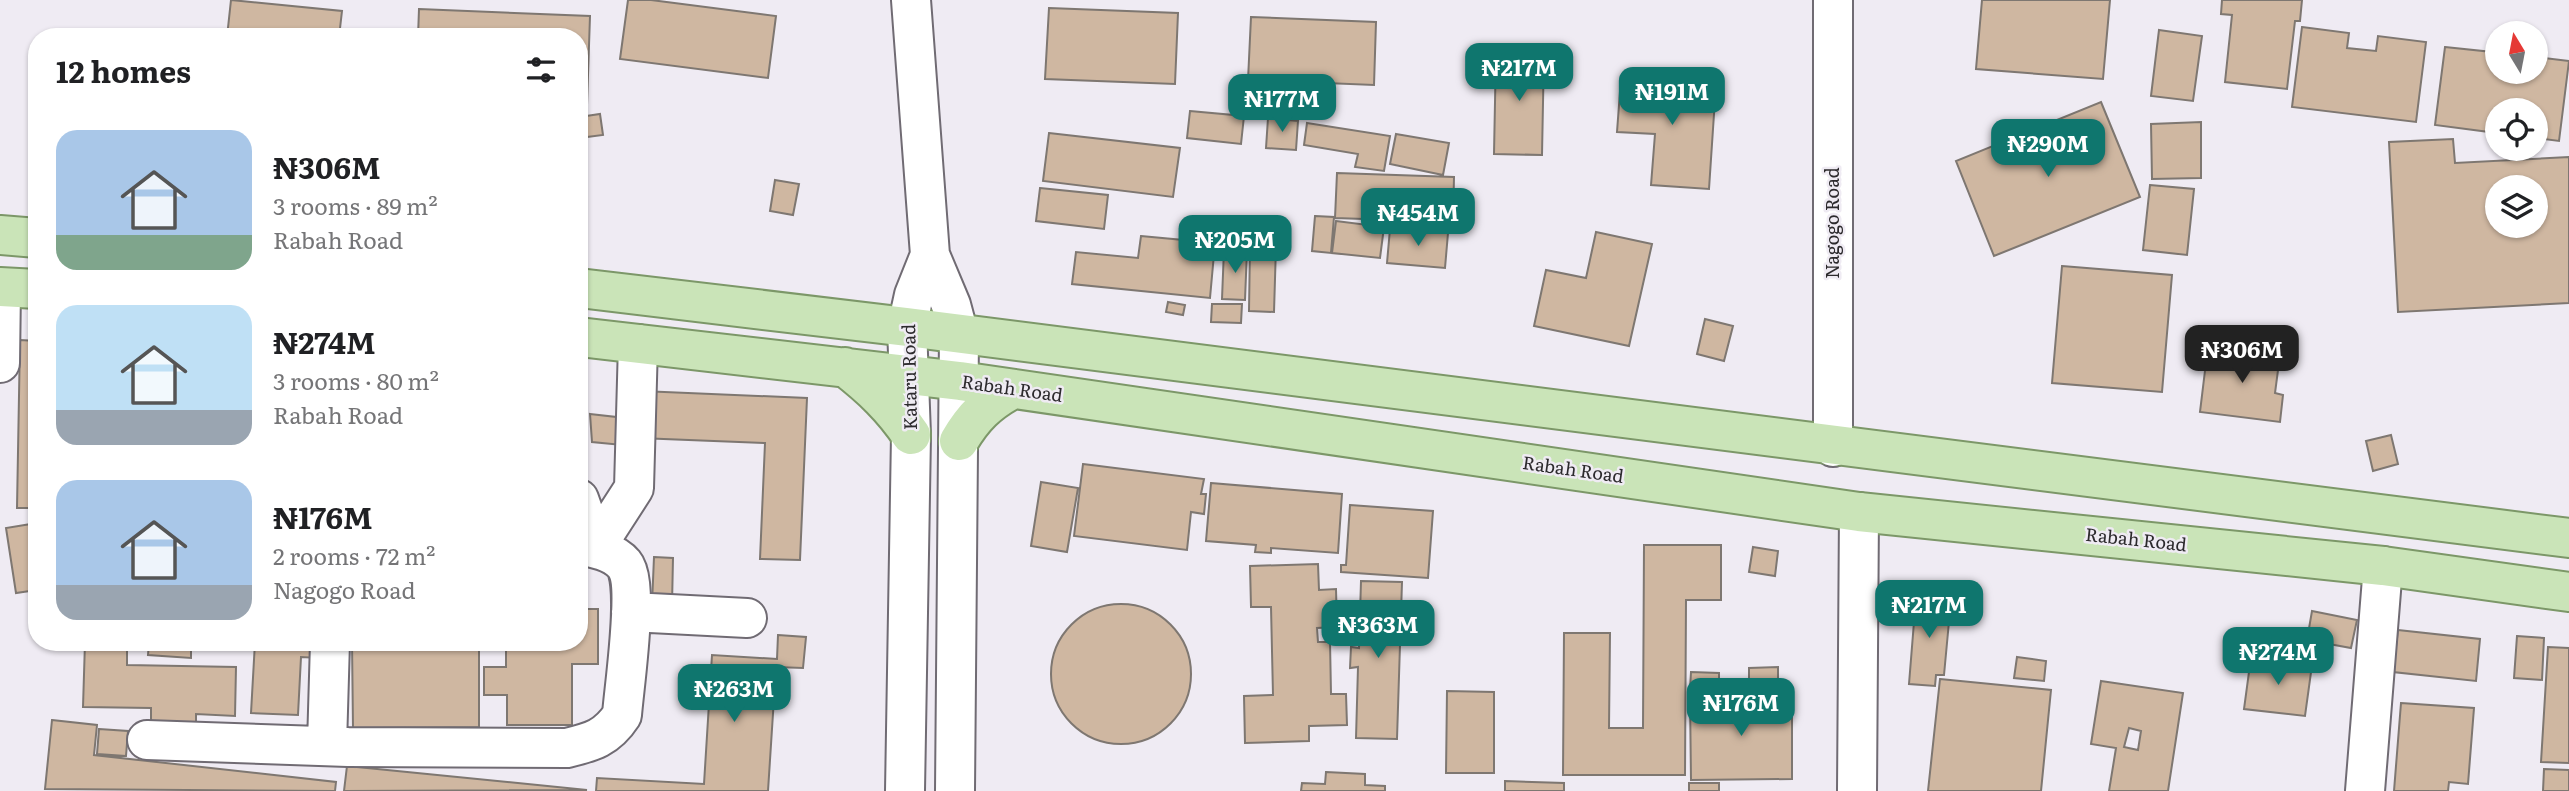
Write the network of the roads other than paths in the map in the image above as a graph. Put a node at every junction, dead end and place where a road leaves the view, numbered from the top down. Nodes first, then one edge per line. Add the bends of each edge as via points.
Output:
1 (911, 0) edge
2 (1833, 0) edge
3 (0, 235) edge
4 (28, 237) edge
5 (930, 255) junction
6 (13, 288) edge
7 (588, 289) edge
8 (907, 327) junction
9 (959, 335) junction
10 (588, 338) edge
11 (638, 344) junction
12 (0, 363) edge
13 (845, 367) junction
14 (910, 377) junction
15 (960, 381) junction
16 (1013, 388) junction
17 (911, 435) junction
18 (959, 441) junction
19 (1833, 447) junction
20 (1859, 512) junction
21 (2569, 538) edge
22 (588, 546) edge
23 (588, 547) edge
24 (2383, 566) junction
25 (2569, 592) edge
26 (631, 612) junction
27 (747, 618) dead end
28 (330, 651) edge
29 (146, 740) dead end
30 (327, 745) junction
31 (905, 791) edge
32 (955, 791) edge
33 (1857, 791) edge
34 (2365, 791) edge

1 - 5 street
2 - 19 street, Nagogo Road
3 - 4 main road
5 - 8 street, Kataru Road
5 - 9 street
6 - 12 street
7 - 8 main road
8 - 9 main road
8 - 14 street, Kataru Road
9 - 15 street
9 - 19 main road
10 - 11 main road, Rabah Road
11 - 13 main road, Rabah Road
11 - 22 street via 634,488
13 - 14 main road, Rabah Road
13 - 17 main road via 876,391
14 - 15 main road, Rabah Road
14 - 17 street, Kataru Road
15 - 16 main road, Rabah Road
15 - 18 street
16 - 18 main road via 972,419
16 - 20 main road, Rabah Road
17 - 31 street, Kataru Road
18 - 32 street
19 - 21 main road
20 - 24 main road, Rabah Road
20 - 33 street
23 - 26 street via 624,563 631,579
24 - 25 main road, Rabah Road
24 - 34 street
26 - 27 street
26 - 30 street via 622,715 600,740 566,748
28 - 30 street
29 - 30 street

